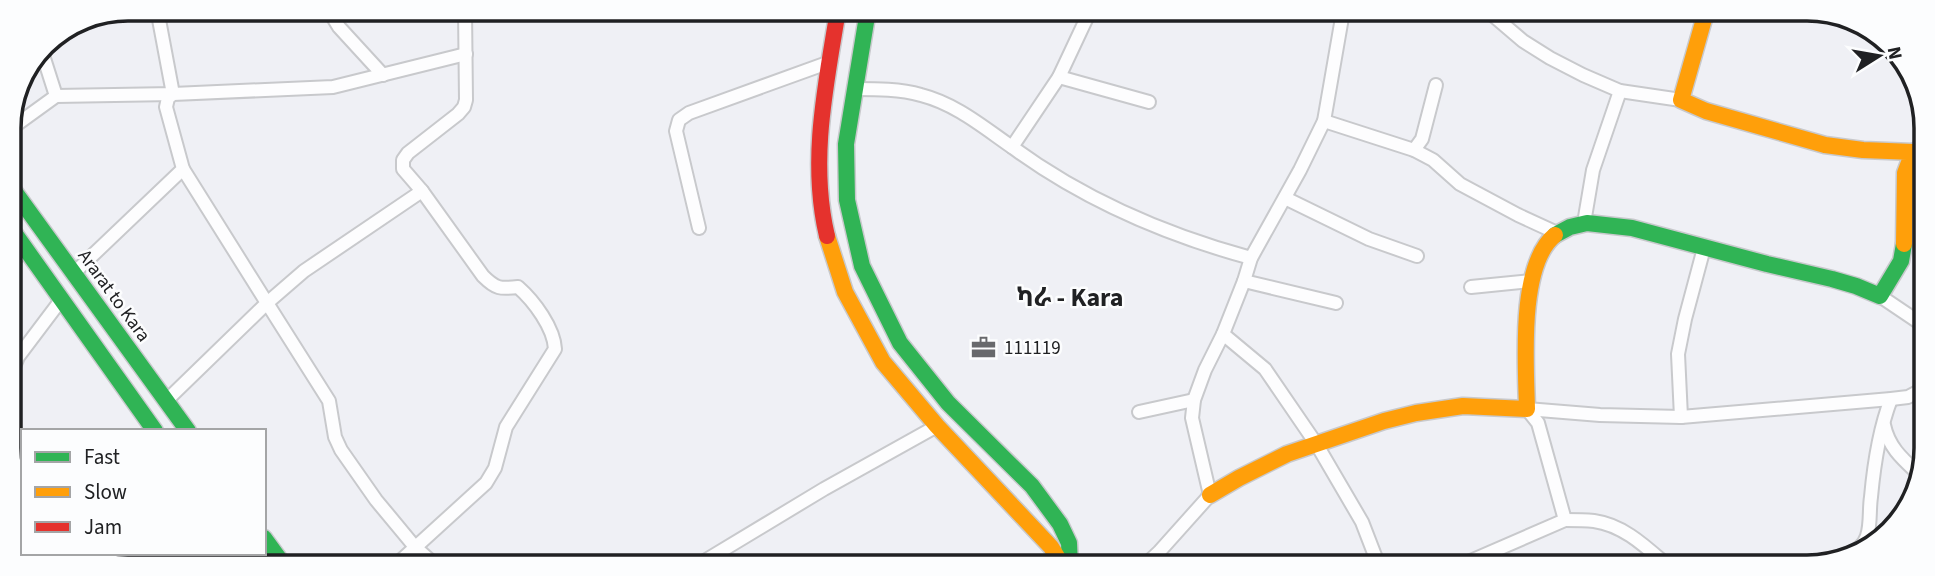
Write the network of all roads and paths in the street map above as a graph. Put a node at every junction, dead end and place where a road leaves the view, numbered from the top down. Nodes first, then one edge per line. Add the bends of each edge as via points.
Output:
1 (159, 21) edge
2 (336, 21) edge
3 (465, 21) edge
4 (836, 21) edge
5 (866, 21) edge
6 (1085, 21) edge
7 (1341, 21) edge
8 (1500, 21) edge
9 (1703, 21) edge
10 (466, 54) junction
11 (45, 61) edge
12 (830, 62) junction
13 (383, 75) junction
14 (1059, 76) junction
15 (1436, 85) dead end
16 (855, 89) junction
17 (1620, 91) junction
18 (173, 94) junction
19 (56, 96) junction
20 (1681, 100) junction
21 (1149, 102) dead end
22 (21, 121) edge
23 (1324, 121) junction
24 (1012, 147) junction
25 (1414, 149) junction
26 (1914, 150) edge
27 (1914, 159) edge
28 (183, 169) junction
29 (422, 191) junction
30 (1285, 198) junction
31 (21, 200) edge
32 (1584, 223) junction
33 (699, 229) dead end
34 (1557, 233) junction
35 (21, 243) edge
36 (1704, 248) junction
37 (26, 250) junction
38 (21, 254) edge
39 (1417, 256) dead end
40 (1251, 258) junction
41 (74, 273) junction
42 (1244, 281) junction
43 (1531, 281) junction
44 (1471, 287) dead end
45 (1880, 296) junction
46 (61, 300) junction
47 (267, 303) junction
48 (1336, 303) dead end
49 (1914, 319) edge
50 (1223, 334) junction
51 (21, 353) edge
52 (1914, 394) edge
53 (1891, 399) junction
54 (1194, 400) junction
55 (166, 401) junction
56 (1527, 409) junction
57 (1139, 412) dead end
58 (1681, 417) junction
59 (1882, 421) junction
60 (937, 426) junction
61 (154, 429) edge
62 (187, 429) edge
63 (1317, 445) junction
64 (1912, 467) edge
65 (1210, 495) junction
66 (1565, 520) junction
67 (1866, 537) edge
68 (266, 541) edge
69 (415, 547) junction
70 (276, 555) edge
71 (407, 555) edge
72 (424, 555) edge
73 (715, 555) edge
74 (1056, 555) edge
75 (1070, 555) edge
76 (1156, 555) edge
77 (1375, 555) edge
78 (1485, 555) edge
79 (1654, 555) edge

1 - 18 street
2 - 13 street
3 - 10 street
4 - 12 street
5 - 16 street
6 - 14 street
7 - 23 street
8 - 17 street via 1550,58
9 - 20 street
10 - 13 street
10 - 29 street via 464,107 403,160 403,169
11 - 19 street
12 - 33 street via 679,120 676,131
12 - 60 street via 821,112 819,188 831,252 845,292 883,362
13 - 18 street via 333,87
14 - 21 street
14 - 24 street
15 - 25 street via 1422,139
16 - 24 street via 919,94 939,101
16 - 75 street via 846,144 847,200 862,266 900,343 948,403 1031,486 1060,524
17 - 20 street
17 - 32 street via 1593,170
18 - 19 street
18 - 28 street via 166,107
19 - 22 street
20 - 26 street via 1825,145
23 - 25 street
23 - 30 street
24 - 40 street via 1074,188 1121,211
25 - 34 street via 1460,184
27 - 45 street via 1905,173 1905,236 1900,261
28 - 41 street
28 - 47 street
29 - 47 street via 304,271
29 - 69 street via 493,286 518,287 531,299 555,338 555,349 506,427 486,483
30 - 39 street via 1369,239
30 - 40 street
31 - 41 street, Ararat to Kara
32 - 34 street
32 - 36 street via 1621,225
34 - 43 street via 1539,254
35 - 37 street
36 - 45 street via 1835,278
36 - 58 street via 1678,354
37 - 38 street
37 - 46 street
40 - 42 street
41 - 55 street, Ararat to Kara
42 - 48 street
42 - 50 street
43 - 44 street
43 - 56 street
45 - 49 street
46 - 51 street
46 - 61 street
47 - 55 street
47 - 69 street via 329,401 341,450
50 - 54 street
50 - 63 street via 1265,369
52 - 53 street
53 - 58 street
53 - 59 street
54 - 57 street
54 - 65 street via 1192,418
55 - 62 street, Ararat to Kara
56 - 58 street
56 - 63 street via 1463,406 1416,413
56 - 66 street via 1538,422
59 - 64 street via 1887,439
59 - 67 street
60 - 73 street
60 - 74 street
63 - 65 street via 1287,454
63 - 77 street via 1362,522
65 - 76 street
66 - 78 street
66 - 79 street via 1616,527
68 - 70 street
69 - 71 street
69 - 72 street

